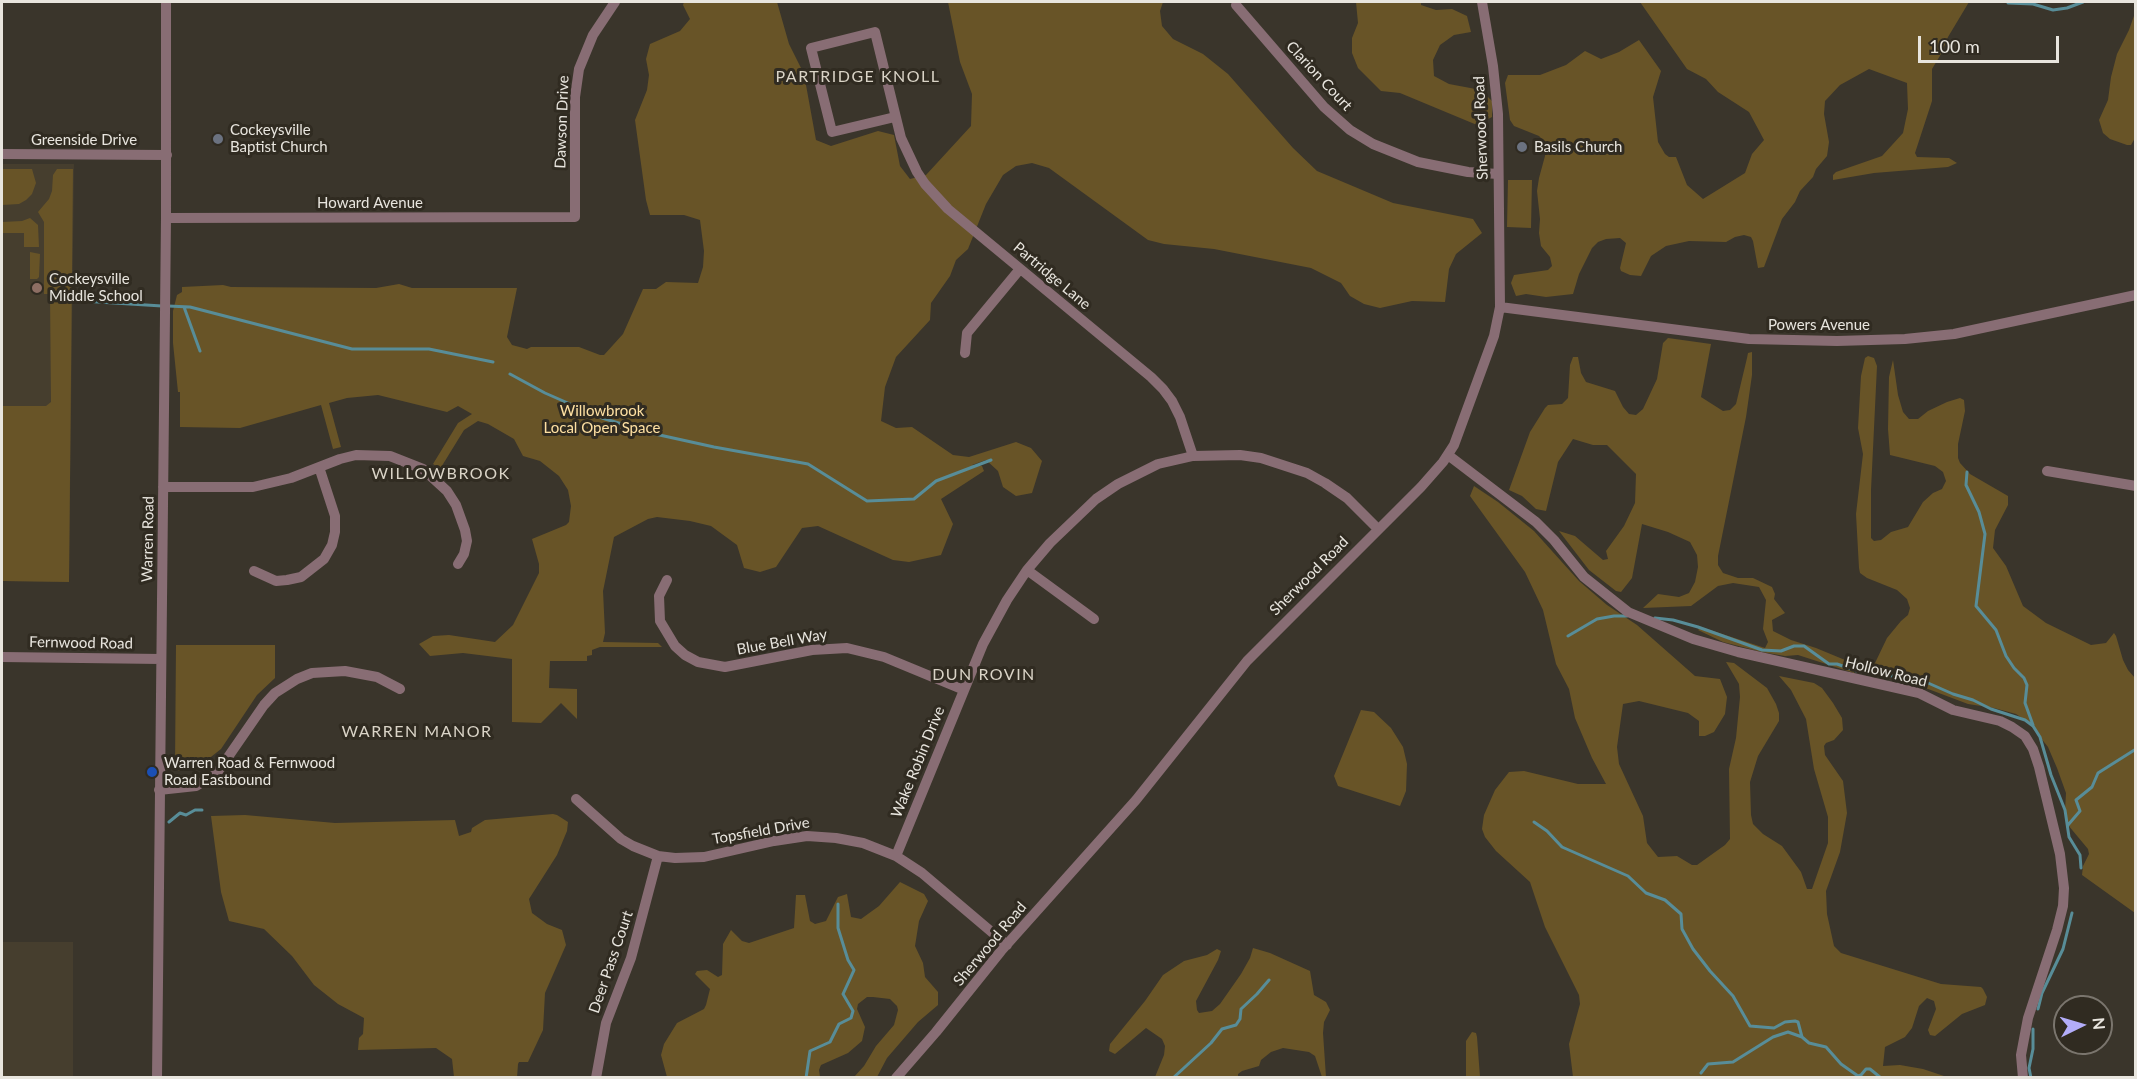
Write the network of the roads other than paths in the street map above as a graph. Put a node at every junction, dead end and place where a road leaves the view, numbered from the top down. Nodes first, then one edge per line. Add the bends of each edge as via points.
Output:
1 (166, 2) edge
2 (615, 2) edge
3 (1482, 2) edge
4 (1236, 5) dead end
5 (896, 117) junction
6 (2, 154) edge
7 (166, 155) junction
8 (1498, 174) junction
9 (575, 217) joint
10 (166, 219) junction
11 (1020, 269) junction
12 (2136, 296) edge
13 (1500, 307) junction
14 (965, 353) dead end
15 (1448, 455) junction
16 (1192, 456) junction
17 (319, 466) junction
18 (2047, 471) dead end
19 (2136, 486) edge
20 (164, 487) junction
21 (1378, 529) junction
22 (458, 564) dead end
23 (1027, 570) junction
24 (254, 572) dead end
25 (667, 580) dead end
26 (1094, 619) dead end
27 (2, 657) edge
28 (161, 658) junction
29 (400, 688) dead end
30 (964, 690) junction
31 (159, 790) junction
32 (576, 800) dead end
33 (658, 856) junction
34 (896, 856) junction
35 (1007, 945) junction
36 (157, 1077) edge
37 (596, 1077) edge
38 (896, 1077) edge
39 (2023, 1077) edge

1 - 7 street, Warren Road
2 - 9 street, Dawson Drive via 593,34 579,69 575,98
3 - 8 street, Sherwood Road via 1497,99
4 - 8 street, Clarion Court via 1324,107 1373,144 1418,162
5 - 5 street, Partridge Lane via 875,32 812,48 832,132
5 - 11 street, Partridge Lane via 908,155 925,184 948,209
6 - 7 street, Greenside Drive
7 - 10 street, Warren Road
8 - 13 street, Sherwood Road
9 - 10 street, Howard Avenue
10 - 20 street, Warren Road
11 - 14 street via 967,333
11 - 16 street, Partridge Lane via 1163,389 1180,417
12 - 13 street, Powers Avenue via 1954,334 1837,341 1749,339
13 - 15 street, Sherwood Road via 1494,336
15 - 21 street, Sherwood Road
15 - 39 street, Hollow Road via 1536,522 1584,577 1628,612 1693,639 1738,652 1919,693 1953,710 2000,721 2025,736 2039,767 2064,888 2057,930 2028,1018 2021,1056
16 - 21 street, Wake Robin Drive via 1261,458 1306,473 1347,498
16 - 23 street, Wake Robin Drive via 1158,464 1118,484 1074,519
17 - 20 street via 253,487
17 - 22 street via 356,455 375,454 423,470 447,491 462,518 467,541
17 - 24 street via 335,516 332,545 324,559 301,578 276,581
18 - 19 street
20 - 28 street, Warren Road
21 - 35 street, Sherwood Road via 1247,661 1131,807
23 - 26 street
23 - 30 street, Wake Robin Drive via 995,621
25 - 30 street, Blue Bell Way via 659,596 660,621 675,646 698,662 726,666 812,650 847,648 884,657
27 - 28 street, Fernwood Road
28 - 31 street, Warren Road
29 - 31 street via 376,677 345,671 312,673 297,679 264,705 217,773 195,786
30 - 34 street, Wake Robin Drive
31 - 36 street, Warren Road
32 - 33 street, Topsfield Drive via 621,839
33 - 34 street, Topsfield Drive via 704,856 790,838 822,836 864,843
33 - 37 street, Deer Pass Court via 631,958 606,1023
34 - 35 street, Topsfield Drive via 922,873
35 - 38 street, Sherwood Road

